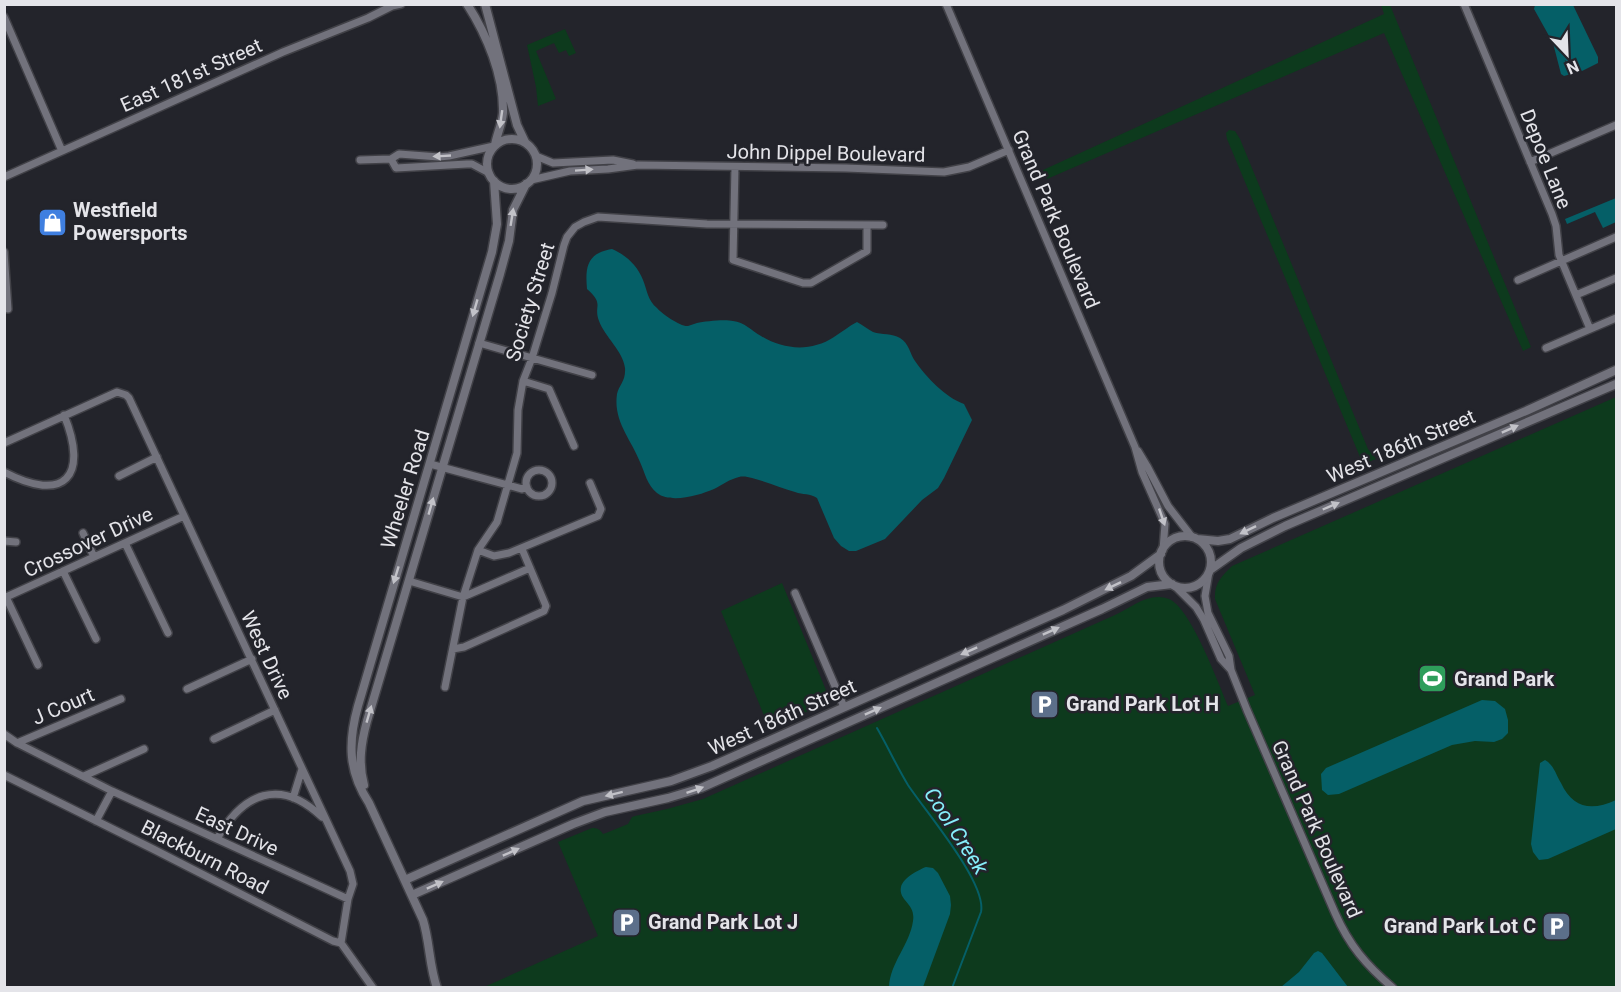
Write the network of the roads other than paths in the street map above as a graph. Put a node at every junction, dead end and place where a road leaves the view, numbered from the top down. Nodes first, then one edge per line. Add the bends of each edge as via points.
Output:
1 (401, 4) edge
2 (467, 4) edge
3 (485, 4) edge
4 (946, 4) edge
5 (1464, 4) edge
6 (393, 5) edge
7 (4, 17) edge
8 (1617, 125) edge
9 (525, 142) junction
10 (495, 145) junction
11 (1008, 150) junction
12 (62, 151) junction
13 (536, 156) junction
14 (391, 159) junction
15 (360, 160) dead end
16 (1530, 162) junction
17 (638, 165) junction
18 (735, 167) junction
19 (4, 177) edge
20 (491, 177) junction
21 (528, 182) junction
22 (734, 224) junction
23 (867, 225) junction
24 (883, 225) dead end
25 (1617, 237) edge
26 (4, 252) edge
27 (1561, 261) junction
28 (1617, 278) edge
29 (1518, 280) dead end
30 (1575, 295) junction
31 (8, 309) dead end
32 (1617, 318) edge
33 (1590, 329) junction
34 (479, 343) junction
35 (1546, 348) dead end
36 (532, 358) junction
37 (1617, 370) edge
38 (592, 375) dead end
39 (523, 381) junction
40 (1617, 384) edge
41 (64, 416) junction
42 (4, 442) edge
43 (574, 446) dead end
44 (1135, 447) junction
45 (157, 457) junction
46 (430, 464) junction
47 (442, 467) junction
48 (4, 472) edge
49 (119, 476) dead end
50 (590, 483) dead end
51 (508, 484) junction
52 (527, 487) dead end
53 (184, 516) junction
54 (83, 533) dead end
55 (1195, 538) junction
56 (4, 541) edge
57 (16, 542) dead end
58 (125, 543) junction
59 (522, 549) junction
60 (478, 550) junction
61 (1162, 552) junction
62 (94, 557) junction
63 (530, 568) junction
64 (63, 571) junction
65 (1210, 571) junction
66 (409, 581) junction
67 (1174, 585) junction
68 (795, 593) dead end
69 (5, 597) edge
70 (464, 597) junction
71 (168, 633) dead end
72 (96, 639) dead end
73 (453, 649) junction
74 (252, 659) junction
75 (38, 665) dead end
76 (1231, 670) junction
77 (445, 687) dead end
78 (187, 689) dead end
79 (121, 699) dead end
80 (844, 707) junction
81 (275, 711) junction
82 (4, 734) edge
83 (213, 739) dead end
84 (771, 740) junction
85 (17, 743) junction
86 (144, 749) dead end
87 (778, 754) junction
88 (302, 769) junction
89 (4, 775) edge
90 (84, 776) junction
91 (112, 791) junction
92 (293, 798) junction
93 (369, 803) junction
94 (96, 820) junction
95 (326, 821) junction
96 (216, 839) junction
97 (405, 880) junction
98 (348, 899) junction
99 (414, 899) junction
100 (341, 943) junction
101 (373, 987) edge
102 (437, 987) edge
103 (1392, 987) edge

1 - 6 street, East 181st Street
2 -> 10 street via 491,50 498,78 503,113
3 - 9 street
4 - 11 street, Grand Park Boulevard
5 - 16 street, Depoe Lane
6 - 12 street, East 181st Street
7 - 12 street
8 - 16 street
9 - 10 street via 512,139
9 - 13 street
10 -> 14 street via 449,156 399,154
10 - 20 street via 487,160
11 - 18 street, John Dippel Boulevard via 969,168 944,172
11 - 44 street, Grand Park Boulevard
12 - 19 street, East 181st Street
13 - 17 street, John Dippel Boulevard via 553,163 613,160
13 - 21 street via 536,169
14 - 15 street
14 - 20 street via 396,168 472,164
16 - 27 street, Depoe Lane via 1554,219
17 - 18 street, John Dippel Boulevard
21 -> 17 street, John Dippel Boulevard via 570,171
18 - 22 street
20 - 21 street via 509,189
20 -> 46 street, Wheeler Road via 496,224 492,252
34 -> 21 street, Wheeler Road via 509,241 513,210
22 - 23 street, Society Street
22 - 23 street via 733,260 803,283 867,251
22 - 36 street, Society Street via 598,217 575,227 564,245
23 - 24 street, Society Street
25 - 27 street
26 - 31 street
27 - 29 street
27 - 30 street, Depoe Lane
28 - 30 street
30 - 33 street, Depoe Lane
32 - 33 street
33 - 35 street
34 - 36 street
34 - 47 street, Wheeler Road
36 - 38 street
36 - 39 street, Society Street
37 -> 55 street, West 186th Street via 1230,539 1218,542
39 - 43 street via 551,392
39 - 51 street, Society Street via 517,453
65 -> 40 street, West 186th Street via 1241,548 1285,526
41 - 42 street
41 - 45 street, West Drive via 117,392 126,395
41 - 48 street via 72,437 73,458 66,479 54,486 40,486
44 - 55 street, Grand Park Boulevard via 1168,506
44 -> 61 street, Grand Park Boulevard via 1163,516
45 - 49 street
45 - 53 street, West Drive
46 - 47 street
46 -> 93 street, Wheeler Road via 352,727 354,770
47 - 51 street
66 -> 47 street, Wheeler Road
50 - 59 street via 600,514
51 - 52 street
51 - 60 street, Society Street via 497,522
53 - 58 street, Crossover Drive
53 - 74 street, West Drive
54 - 62 street
55 - 61 street via 1178,538
55 - 65 street via 1210,553
56 - 57 street
58 - 62 street, Crossover Drive
58 - 71 street
59 - 60 street via 499,556
59 - 63 street
60 - 70 street, Society Street
61 - 67 street via 1162,574
61 -> 80 street, West 186th Street via 1105,590
62 - 64 street, Crossover Drive
63 - 70 street
63 - 73 street via 546,606 542,612
64 - 69 street, Crossover Drive
64 - 72 street
65 - 67 street via 1196,586
65 - 76 street, Grand Park Boulevard via 1205,596 1207,610 1229,656
66 - 70 street
93 -> 66 street, Wheeler Road via 360,766 363,737
67 - 76 street, Grand Park Boulevard via 1196,608
87 -> 67 street, West 186th Street via 1147,587
68 - 80 street
69 - 75 street
70 - 73 street, Society Street
73 - 77 street, Society Street
74 - 78 street
74 - 81 street, West Drive
76 - 103 street, Grand Park Boulevard via 1340,925 1372,970
79 - 85 street, J Court
80 - 84 street, West 186th Street
81 - 83 street
81 - 88 street, West Drive
82 - 85 street, East Drive
84 - 87 street
84 -> 97 street, West 186th Street via 679,779 583,801
85 - 90 street, East Drive
86 - 90 street
99 -> 87 street, West 186th Street via 573,824 701,788
88 - 92 street
88 - 95 street, West Drive
89 - 94 street, Blackburn Road
90 - 91 street, East Drive
91 - 94 street
91 - 96 street, East Drive
92 - 95 street
92 - 96 street via 270,795 253,799 236,812
93 - 97 street, Wheeler Road
94 - 100 street, Blackburn Road
95 - 98 street, West Drive via 352,878
96 - 98 street, East Drive
97 - 99 street, Wheeler Road
98 - 100 street, West Drive
99 - 102 street, Wheeler Road via 427,935
100 - 101 street

